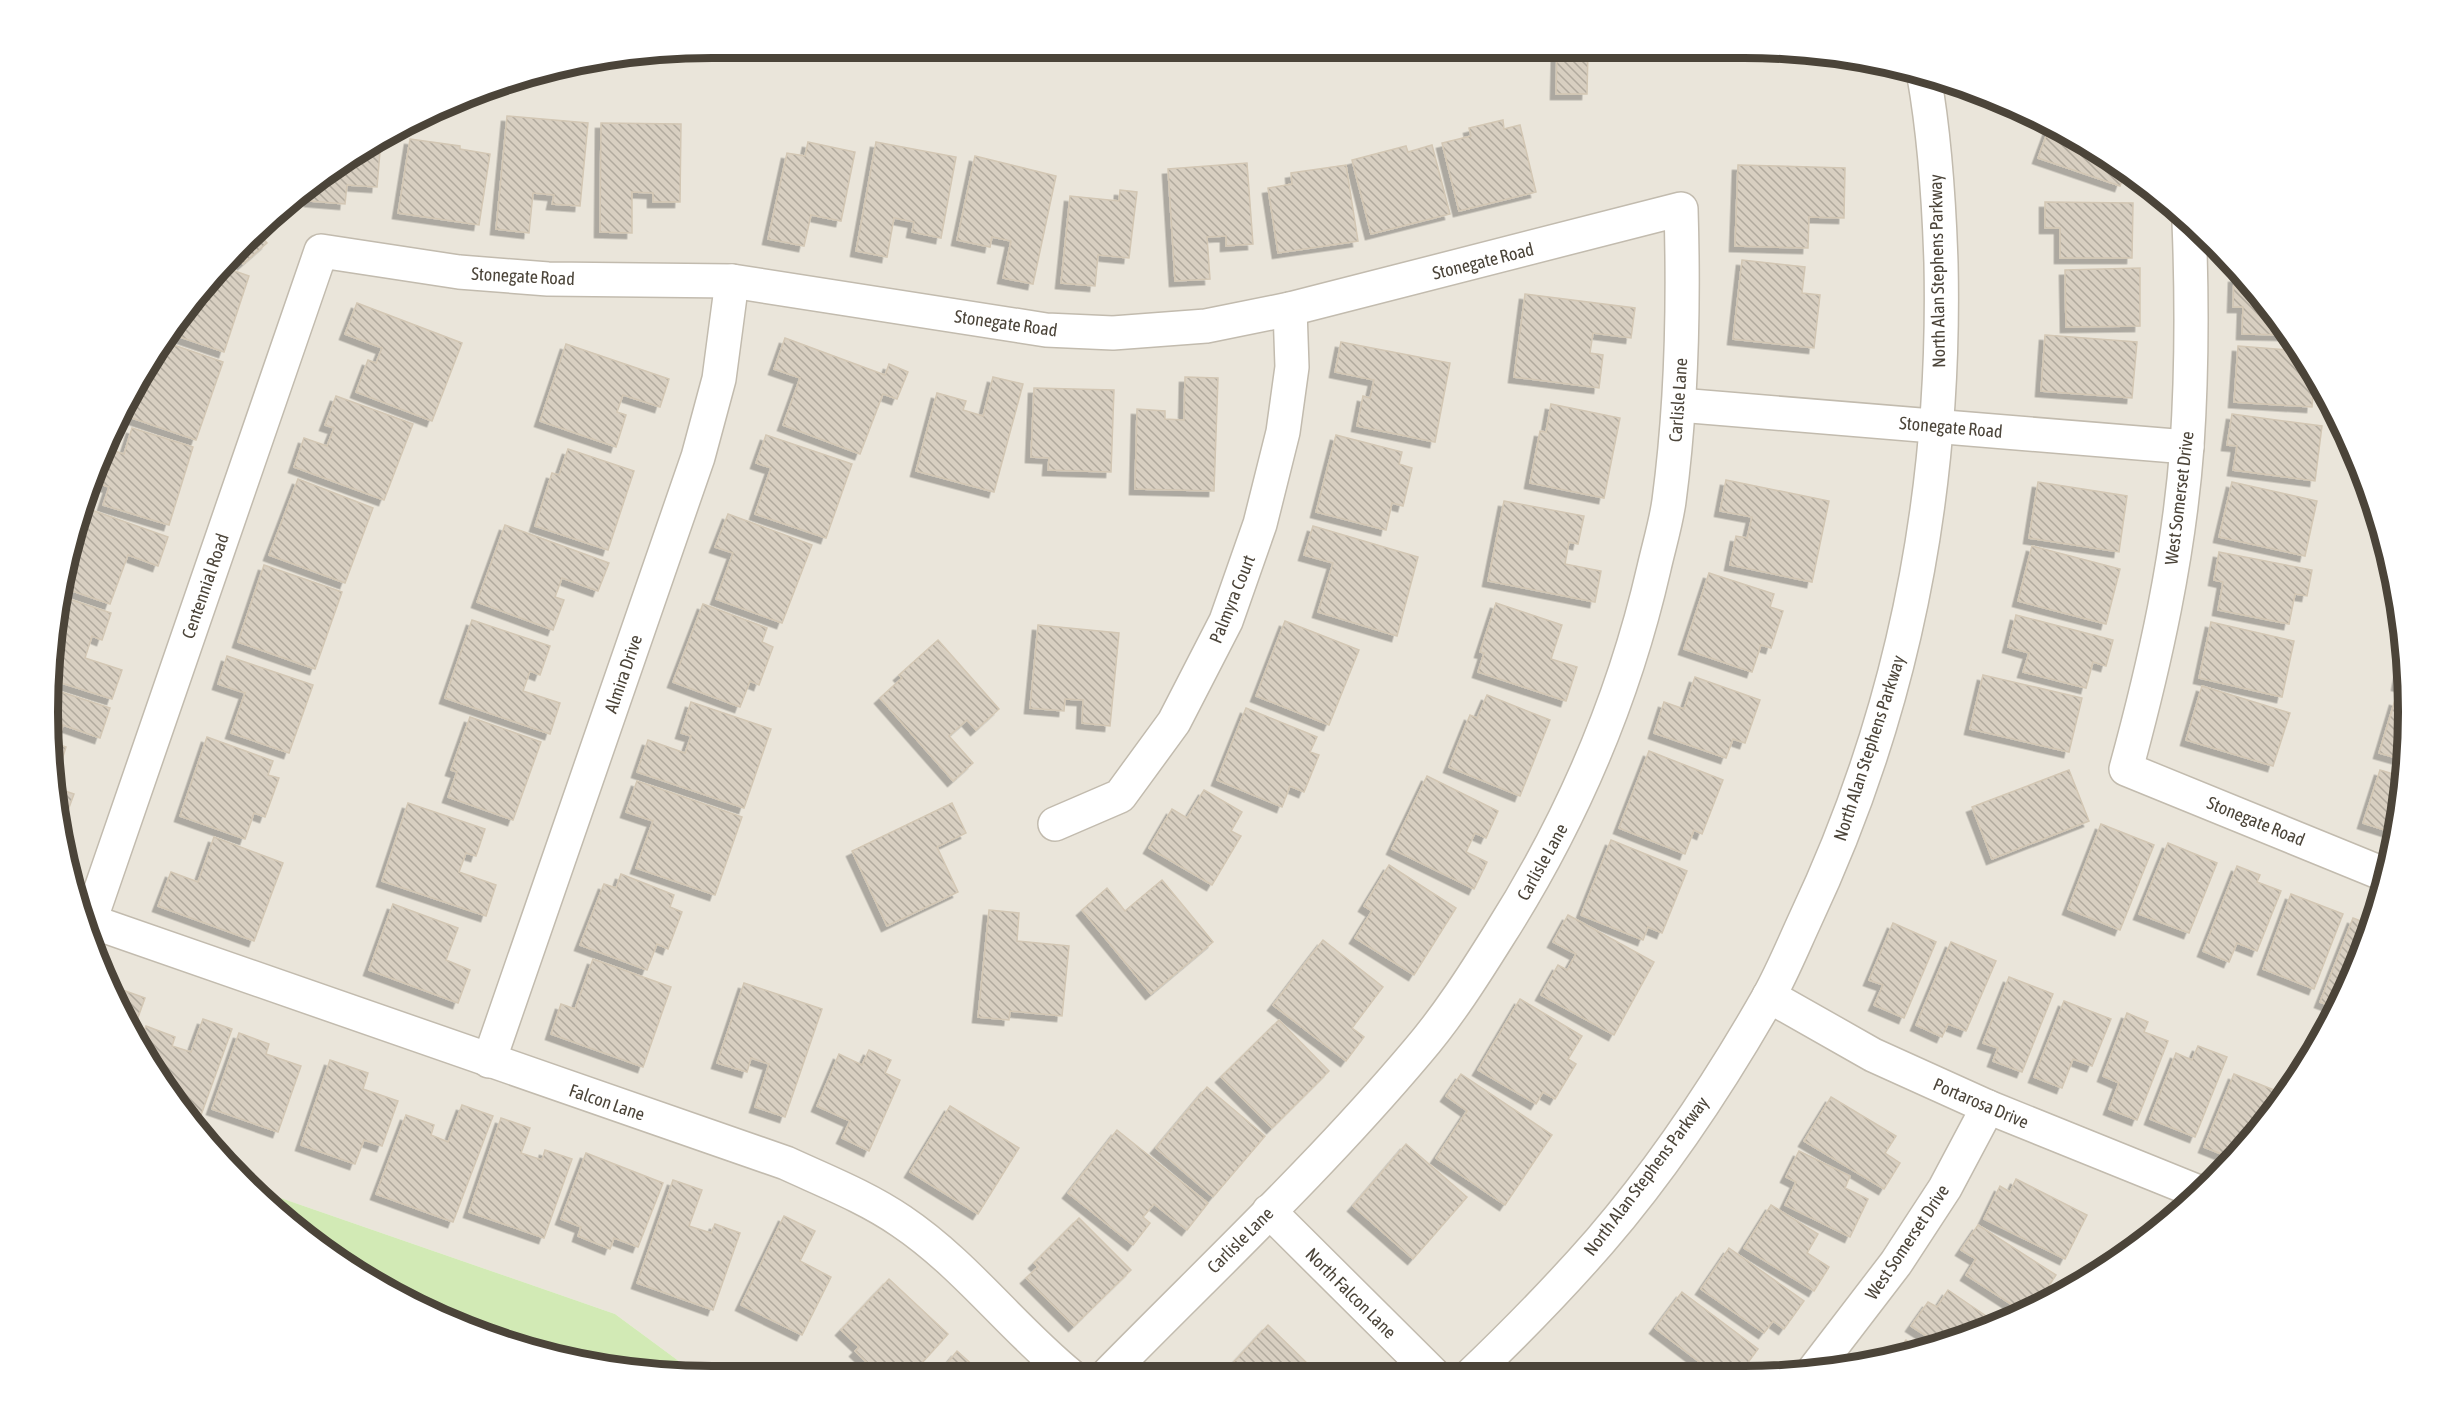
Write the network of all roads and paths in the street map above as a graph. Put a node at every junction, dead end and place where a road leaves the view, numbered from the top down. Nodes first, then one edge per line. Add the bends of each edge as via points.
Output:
1 (1925, 84) edge
2 (1681, 210) joint
3 (2189, 234) edge
4 (321, 251) joint
5 (732, 281) junction
6 (1290, 309) junction
7 (1679, 405) junction
8 (1938, 426) junction
9 (2187, 447) junction
10 (2126, 769) joint
11 (1055, 824) dead end
12 (2378, 872) edge
13 (91, 917) edge
14 (93, 922) edge
15 (1769, 996) junction
16 (489, 1061) junction
17 (1988, 1107) junction
18 (2192, 1189) edge
19 (1269, 1210) junction
20 (1821, 1362) edge
21 (1059, 1366) edge
22 (1116, 1366) edge
23 (1424, 1366) edge
24 (1480, 1366) edge

1 - 8 street, North Alan Stephens Parkway via 1939,206 1942,311
2 - 6 street, Stonegate Road
2 - 7 street, Carlisle Lane via 1684,301
3 - 9 street, West Somerset Drive via 2192,309
4 - 5 street, Stonegate Road via 459,272 537,278
4 - 13 street, Centennial Road
5 - 6 street, Stonegate Road via 1058,331 1113,333 1206,326
5 - 16 street, Almira Drive via 719,379 698,457
6 - 11 street, Palmyra Court via 1292,367 1283,432 1260,524 1226,621 1174,722 1120,796
7 - 8 street, Stonegate Road
7 - 19 street, Carlisle Lane via 1668,505 1644,611 1612,708 1575,799 1522,899 1475,974 1419,1050
8 - 9 street, Stonegate Road
8 - 15 street, North Alan Stephens Parkway via 1927,515 1906,631 1889,698 1820,890
9 - 10 street, West Somerset Drive via 2173,560 2152,673
10 - 12 street, Stonegate Road
14 - 16 street, Falcon Lane
15 - 17 street, Portarosa Drive via 1873,1055
15 - 24 street, North Alan Stephens Parkway via 1707,1097 1601,1240
16 - 21 street, Falcon Lane via 786,1163 849,1192 902,1221 954,1264
17 - 18 street, Portarosa Drive
17 - 20 street, West Somerset Drive via 1945,1188 1896,1263
19 - 22 street, Carlisle Lane
19 - 23 street, North Falcon Lane

